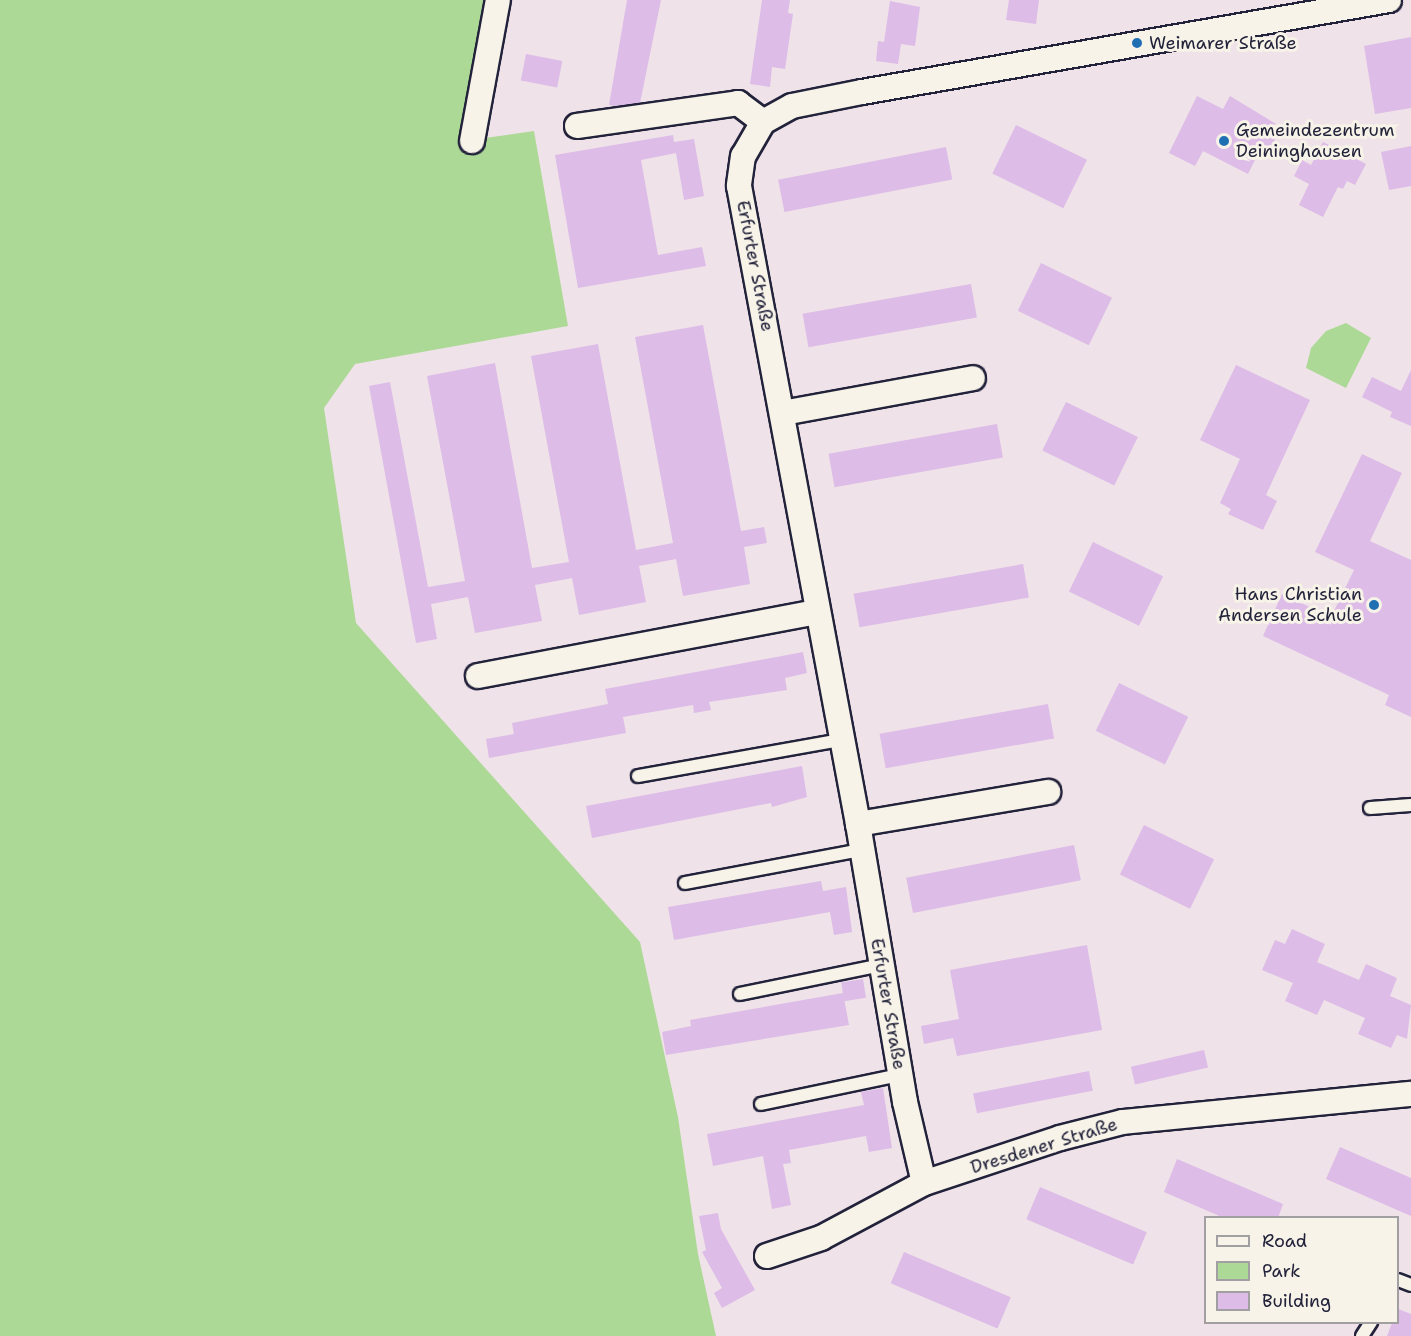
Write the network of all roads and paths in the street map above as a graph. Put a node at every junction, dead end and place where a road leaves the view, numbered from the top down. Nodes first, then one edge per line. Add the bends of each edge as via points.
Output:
1 (498, 0) edge
2 (1389, 0) edge
3 (763, 122) junction
4 (577, 126) dead end
5 (472, 141) dead end
6 (973, 378) dead end
7 (783, 413) junction
8 (816, 612) junction
9 (478, 676) dead end
10 (841, 740) junction
11 (639, 776) dead end
12 (1048, 792) dead end
13 (1411, 805) edge
14 (1370, 808) dead end
15 (858, 824) junction
16 (861, 850) junction
17 (685, 883) dead end
18 (881, 964) junction
19 (740, 994) dead end
20 (900, 1076) junction
21 (1411, 1094) edge
22 (762, 1104) dead end
23 (924, 1183) junction
24 (767, 1256) dead end

1 - 5 street
2 - 3 street via 862,92 792,106
3 - 4 street via 738,103
3 - 7 street, Erfurter Straße via 743,156 739,186
6 - 7 street
7 - 8 street, Erfurter Straße
8 - 9 street
8 - 10 street, Erfurter Straße
10 - 11 lane
10 - 15 street, Erfurter Straße
12 - 15 street
13 - 14 lane
15 - 16 street, Erfurter Straße
16 - 17 lane
16 - 18 street, Erfurter Straße
18 - 19 lane
18 - 20 street, Erfurter Straße
20 - 22 lane
20 - 23 street, Erfurter Straße
21 - 23 street, Dresdener Straße via 1123,1122 1060,1138
23 - 24 street, Dresdener Straße via 821,1238

